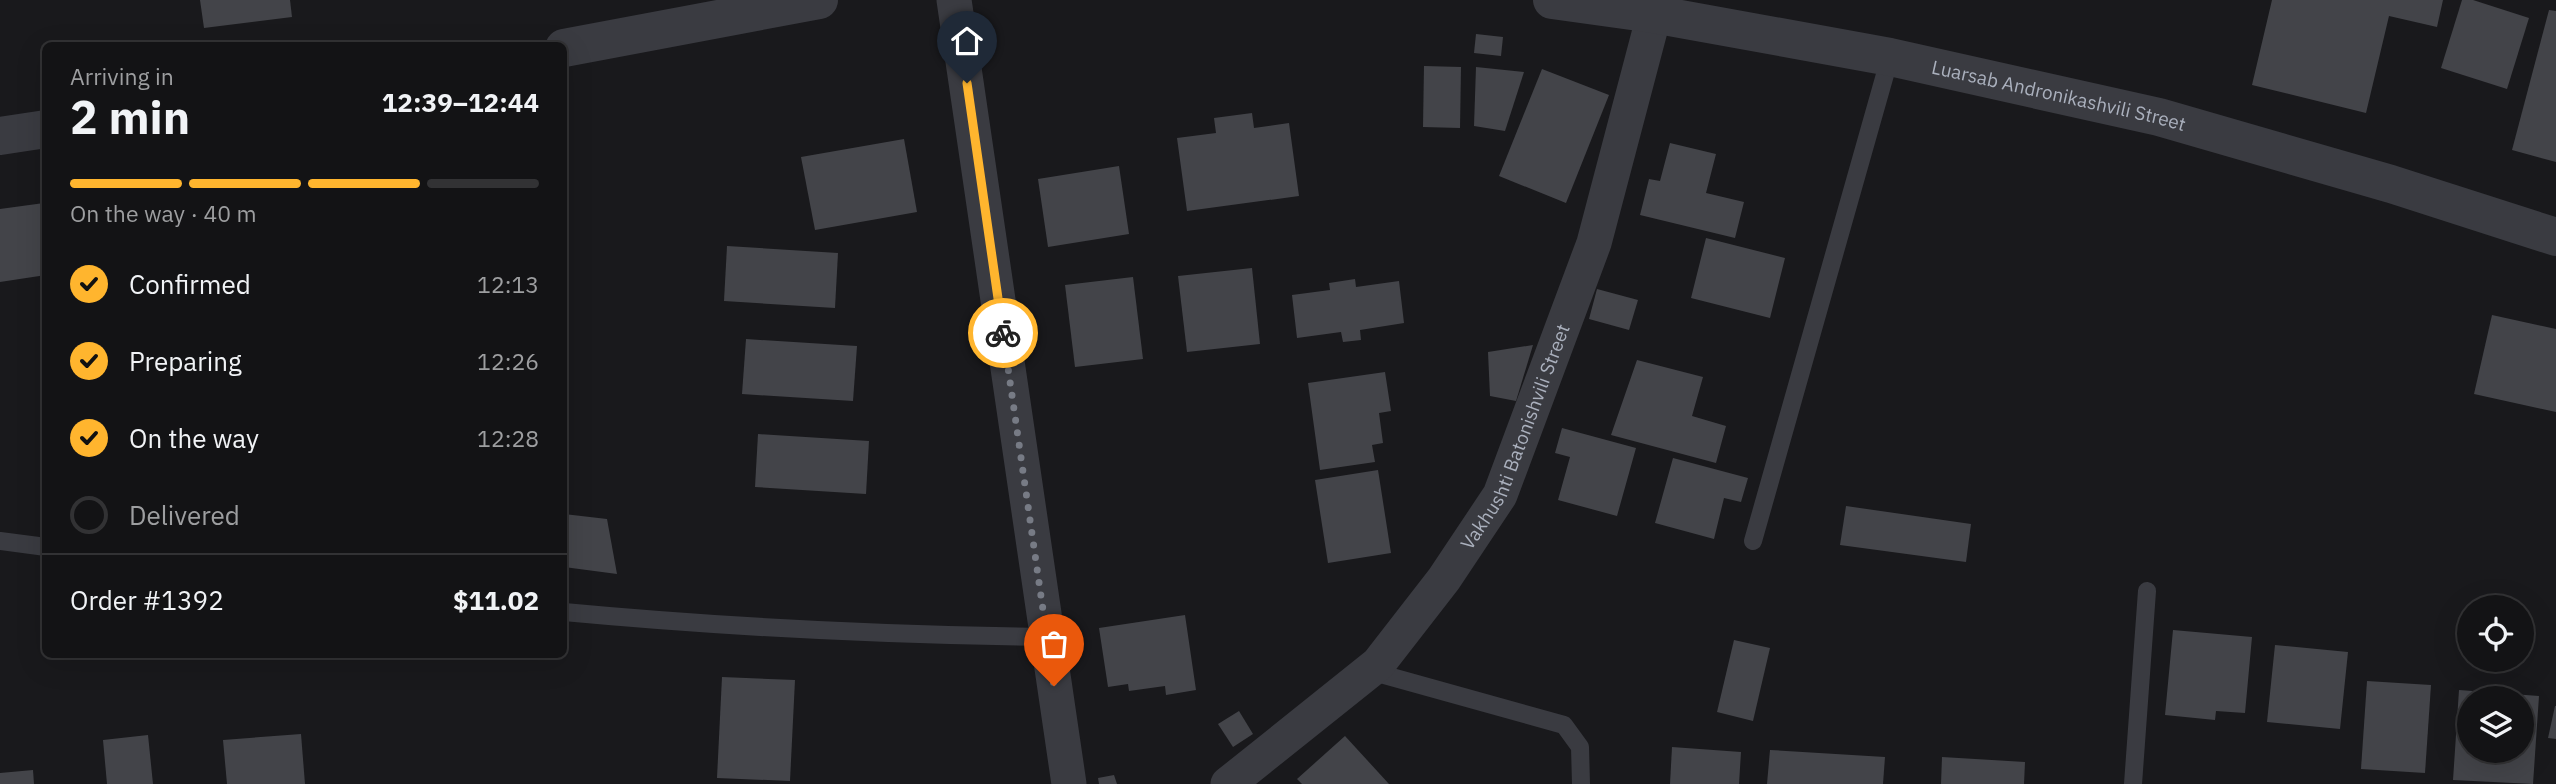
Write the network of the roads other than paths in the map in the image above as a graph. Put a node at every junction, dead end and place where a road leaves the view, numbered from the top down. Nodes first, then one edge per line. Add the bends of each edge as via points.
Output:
1 (819, 0) edge
2 (954, 0) edge
3 (1552, 0) edge
4 (1656, 7) edge
5 (567, 47) edge
6 (1890, 57) junction
7 (42, 130) edge
8 (0, 136) edge
9 (2556, 237) edge
10 (0, 541) edge
11 (1753, 541) dead end
12 (42, 546) edge
13 (2147, 591) dead end
14 (567, 612) edge
15 (1047, 637) junction
16 (1370, 671) junction
17 (1069, 784) edge
18 (1228, 784) edge
19 (1581, 784) edge
20 (2133, 784) edge

1 - 5 street
2 - 15 street
3 - 4 street, Luarsab Andronikashvili Street
4 - 6 street, Luarsab Andronikashvili Street
4 - 16 street, Vakhushti Batonishvili Street via 1594,243 1500,495 1444,579
6 - 9 street, Luarsab Andronikashvili Street via 2159,117
6 - 11 lane
7 - 8 street
10 - 12 lane
13 - 20 lane
14 - 15 lane via 916,635
15 - 17 street
16 - 18 street, Vakhushti Batonishvili Street
16 - 19 lane via 1564,725 1580,747

